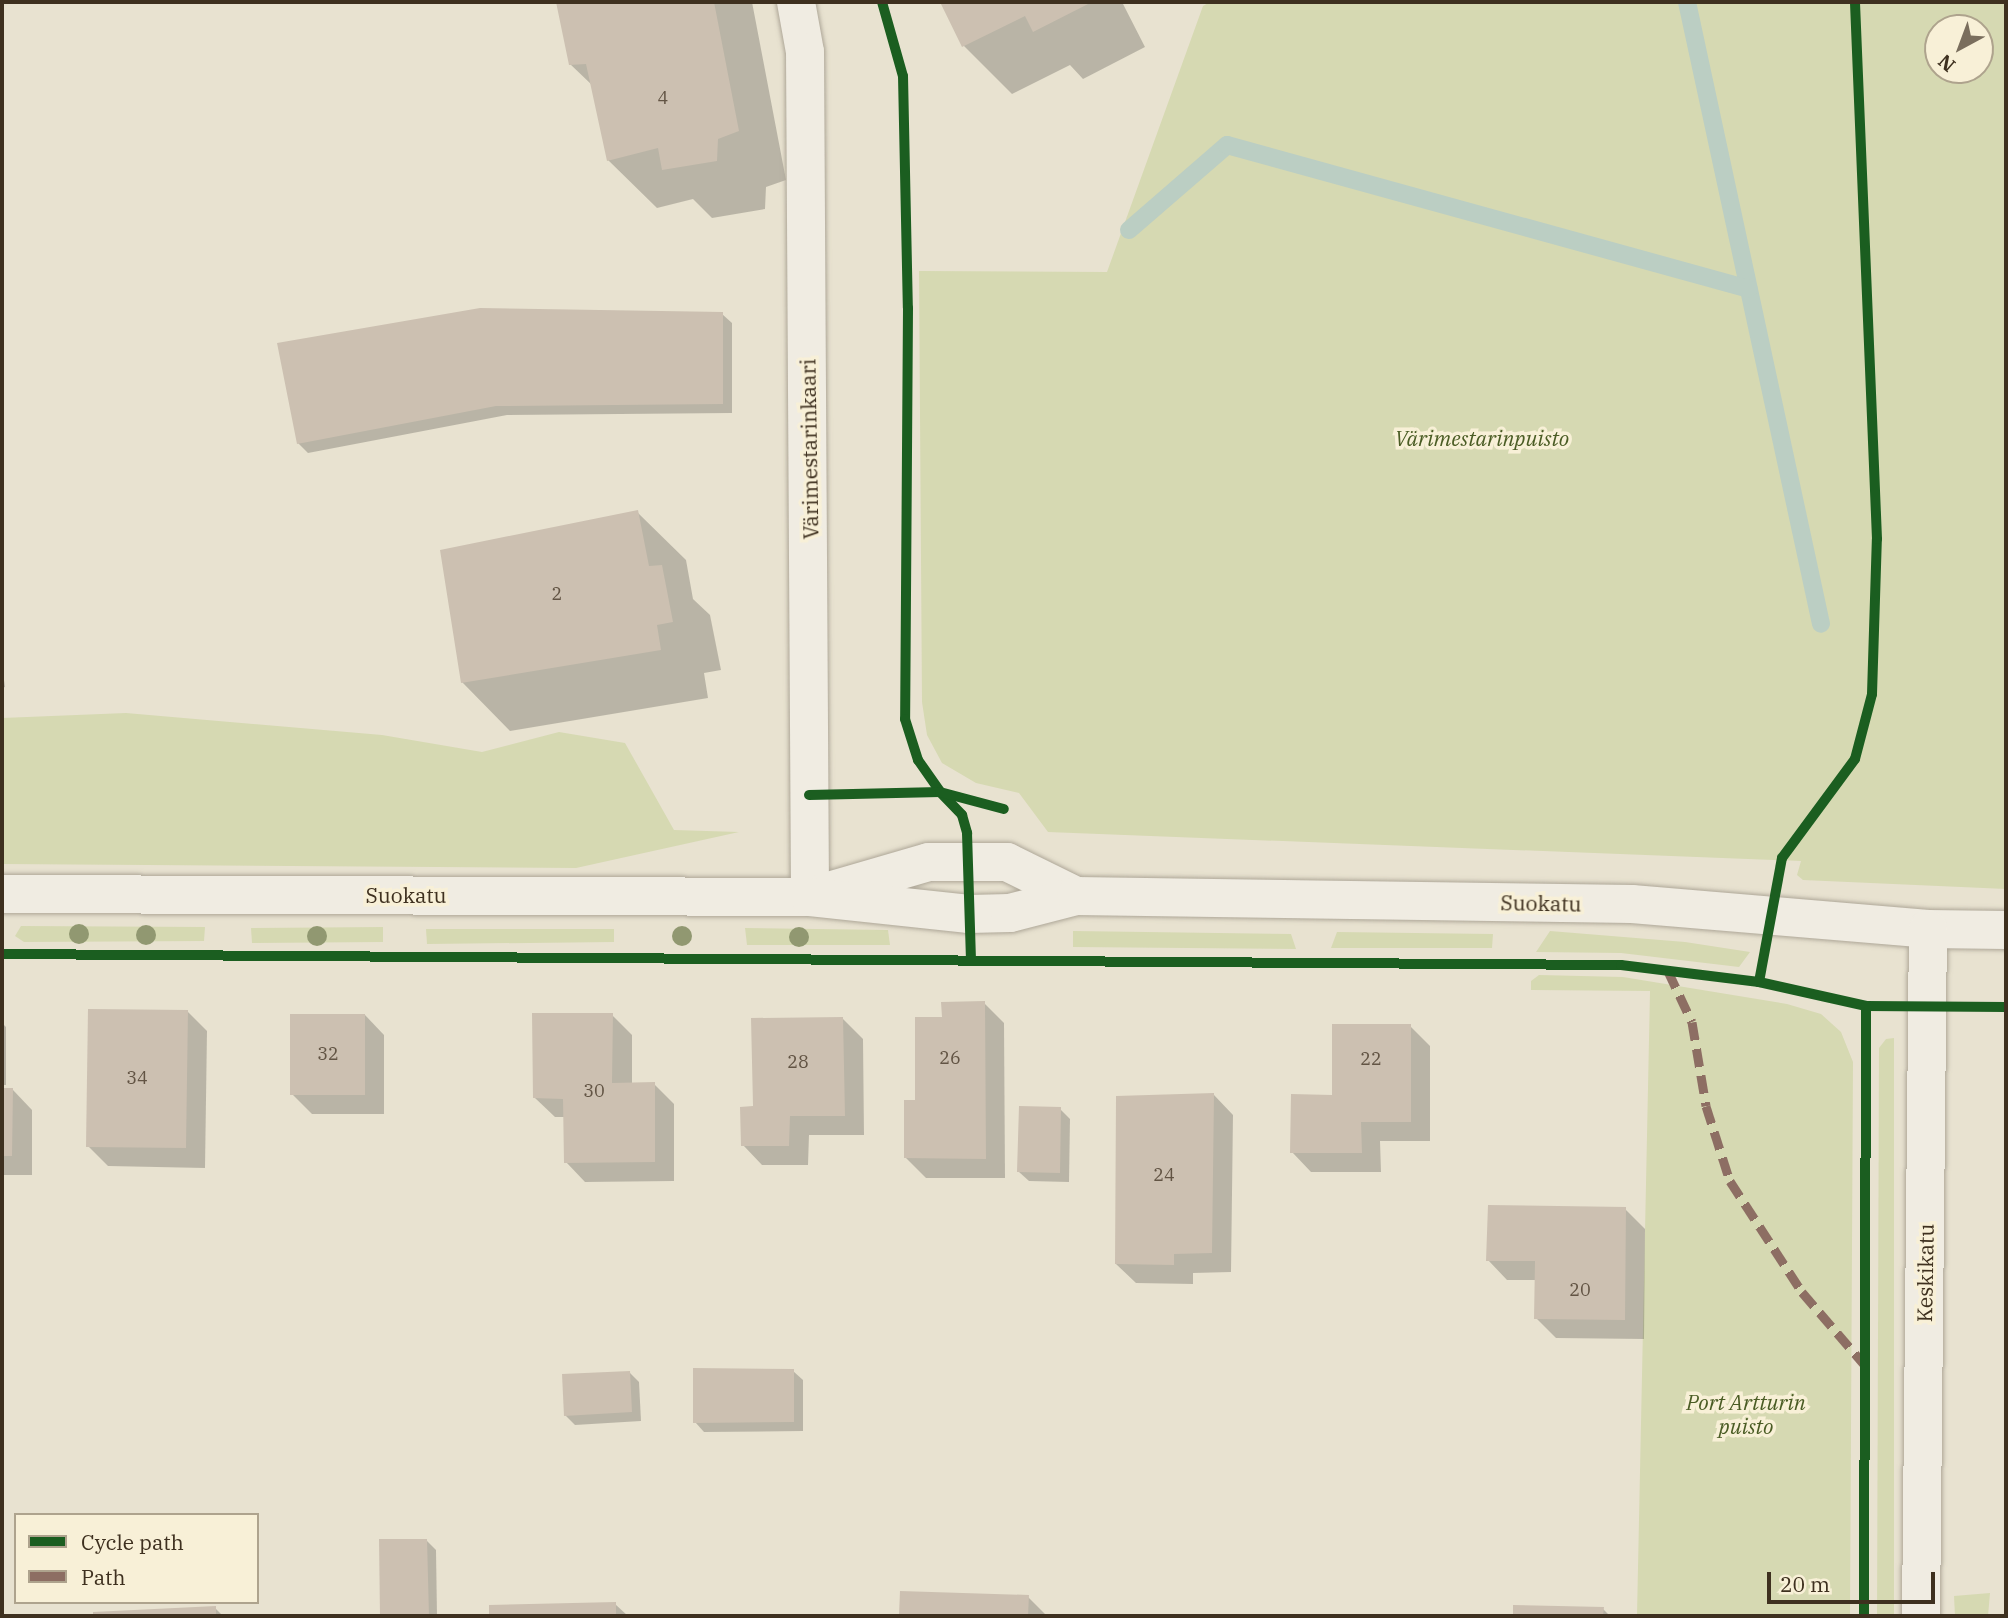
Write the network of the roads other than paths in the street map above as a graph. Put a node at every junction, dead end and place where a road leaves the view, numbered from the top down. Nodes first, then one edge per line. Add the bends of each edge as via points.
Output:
1 (796, 2) edge
2 (2, 894) edge
3 (1076, 896) junction
4 (810, 897) junction
5 (1928, 929) junction
6 (2006, 930) edge
7 (1921, 1616) edge

1 - 4 street, Värimestarinkaari via 805,52
2 - 4 street, Suokatu
3 - 4 street, Suokatu via 1010,913 969,914
3 - 4 street, Suokatu via 1007,862 929,862
3 - 5 street, Suokatu via 1632,904
5 - 6 street, Suokatu
5 - 7 street, Keskikatu

